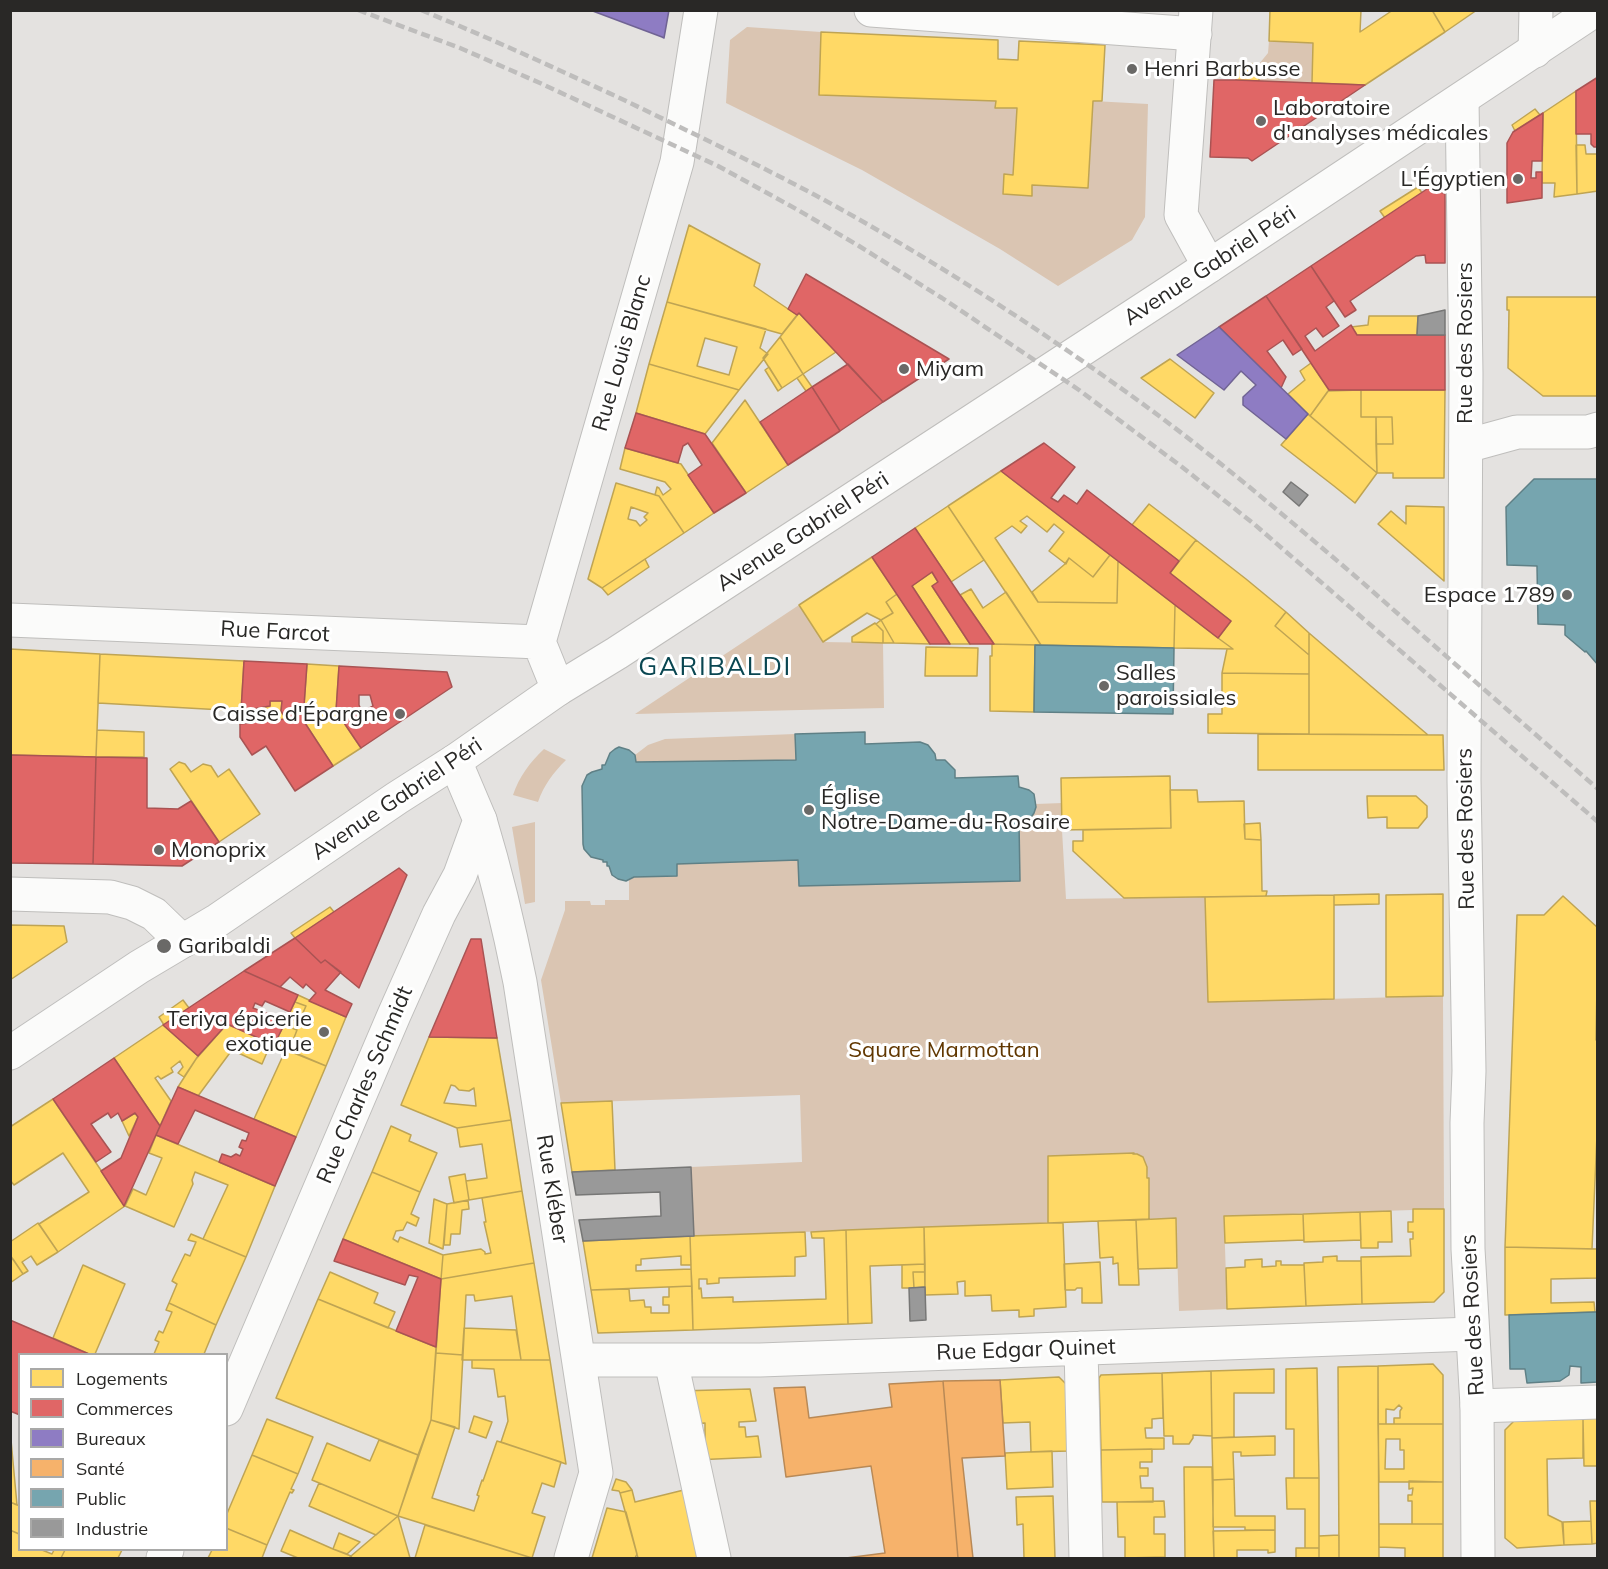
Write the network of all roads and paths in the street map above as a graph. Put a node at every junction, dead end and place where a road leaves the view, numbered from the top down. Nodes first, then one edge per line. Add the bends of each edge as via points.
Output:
1 (701, 10) edge
2 (871, 10) edge
3 (1536, 10) edge
4 (1595, 10) edge
5 (1024, 17) edge
6 (1196, 22) edge
7 (1535, 51) junction
8 (1462, 99) junction
9 (1209, 266) junction
10 (1598, 429) edge
11 (1466, 446) junction
12 (10, 620) edge
13 (539, 642) junction
14 (558, 689) junction
15 (455, 761) junction
16 (480, 820) junction
17 (10, 894) edge
18 (182, 941) junction
19 (10, 1053) edge
20 (1472, 1334) junction
21 (1081, 1348) junction
22 (579, 1360) junction
23 (671, 1361) junction
24 (1598, 1402) edge
25 (228, 1404) edge
26 (1478, 1406) junction
27 (571, 1558) edge
28 (714, 1558) edge
29 (1086, 1558) edge
30 (1479, 1558) edge

1 - 13 street, Rue Louis Blanc via 677,162
2 - 5 street
3 - 7 street
4 - 7 street, Avenue Gabriel Péri
5 - 6 street
6 - 9 street via 1181,215
7 - 8 street, Avenue Gabriel Péri
8 - 9 street, Avenue Gabriel Péri
8 - 11 street, Rue des Rosiers
9 - 14 street, Avenue Gabriel Péri
10 - 11 street via 1517,432
11 - 20 street, Rue des Rosiers via 1464,780
12 - 13 street, Rue Farcot
13 - 14 street
14 - 15 street, Avenue Gabriel Péri
15 - 16 street
15 - 18 street, Avenue Gabriel Péri
16 - 22 street, Rue Kléber via 520,982
16 - 25 street, Rue Charles Schmidt via 460,874 394,1015
17 - 18 street via 110,897 132,903 154,914
18 - 19 street, Avenue Gabriel Péri
20 - 21 street, Rue Edgar Quinet
20 - 26 street, Rue des Rosiers
21 - 23 street, Rue Edgar Quinet
21 - 29 street
22 - 23 street, Rue Edgar Quinet
22 - 27 street, Rue Kléber via 596,1473
23 - 28 street
24 - 26 street
26 - 30 street, Rue des Rosiers

